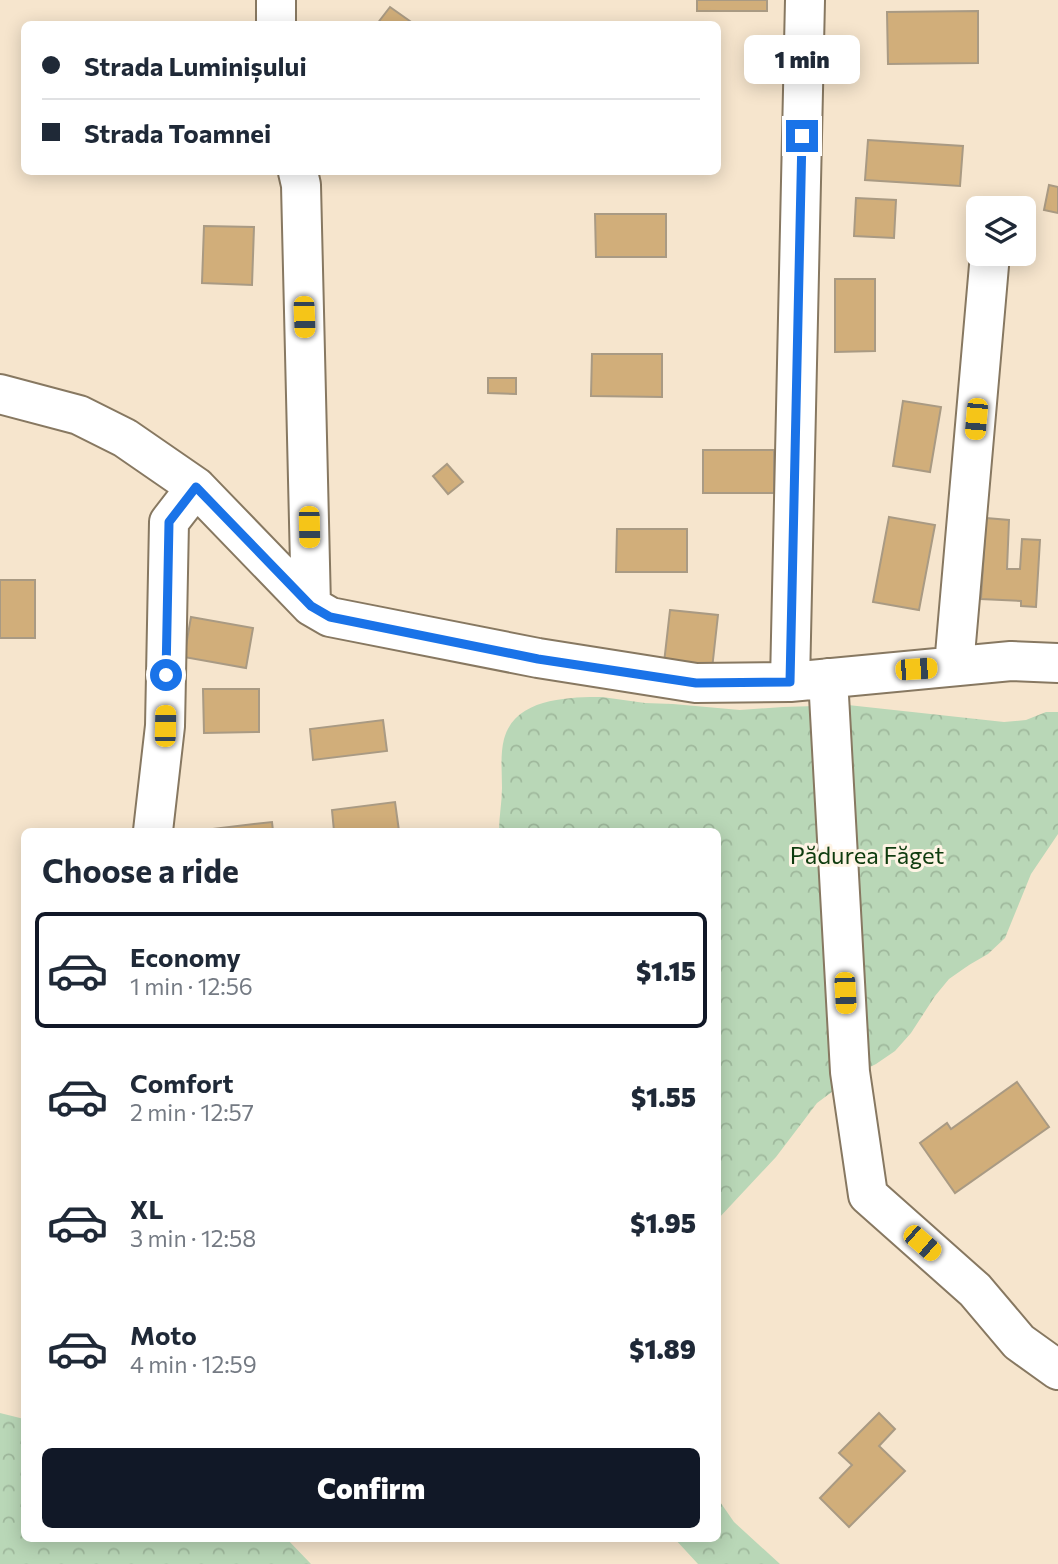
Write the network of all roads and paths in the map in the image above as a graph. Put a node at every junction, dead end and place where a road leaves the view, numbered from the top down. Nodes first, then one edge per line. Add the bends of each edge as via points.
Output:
1 (276, 0) edge
2 (804, 0) edge
3 (276, 21) edge
4 (299, 175) edge
5 (989, 266) edge
6 (0, 394) edge
7 (196, 487) junction
8 (311, 606) junction
9 (1058, 663) edge
10 (954, 666) junction
11 (828, 678) junction
12 (790, 682) junction
13 (153, 828) edge
14 (1058, 1370) edge

1 - 3 street
2 - 12 street
4 - 8 street
5 - 10 street
6 - 7 street via 79,415 125,438
7 - 8 street
7 - 13 street via 169,522 165,726
8 - 12 street via 330,617 538,659 696,683
9 - 10 street via 1011,660
10 - 11 street
11 - 12 street
11 - 14 street via 850,1072 868,1195 975,1290 1019,1342

